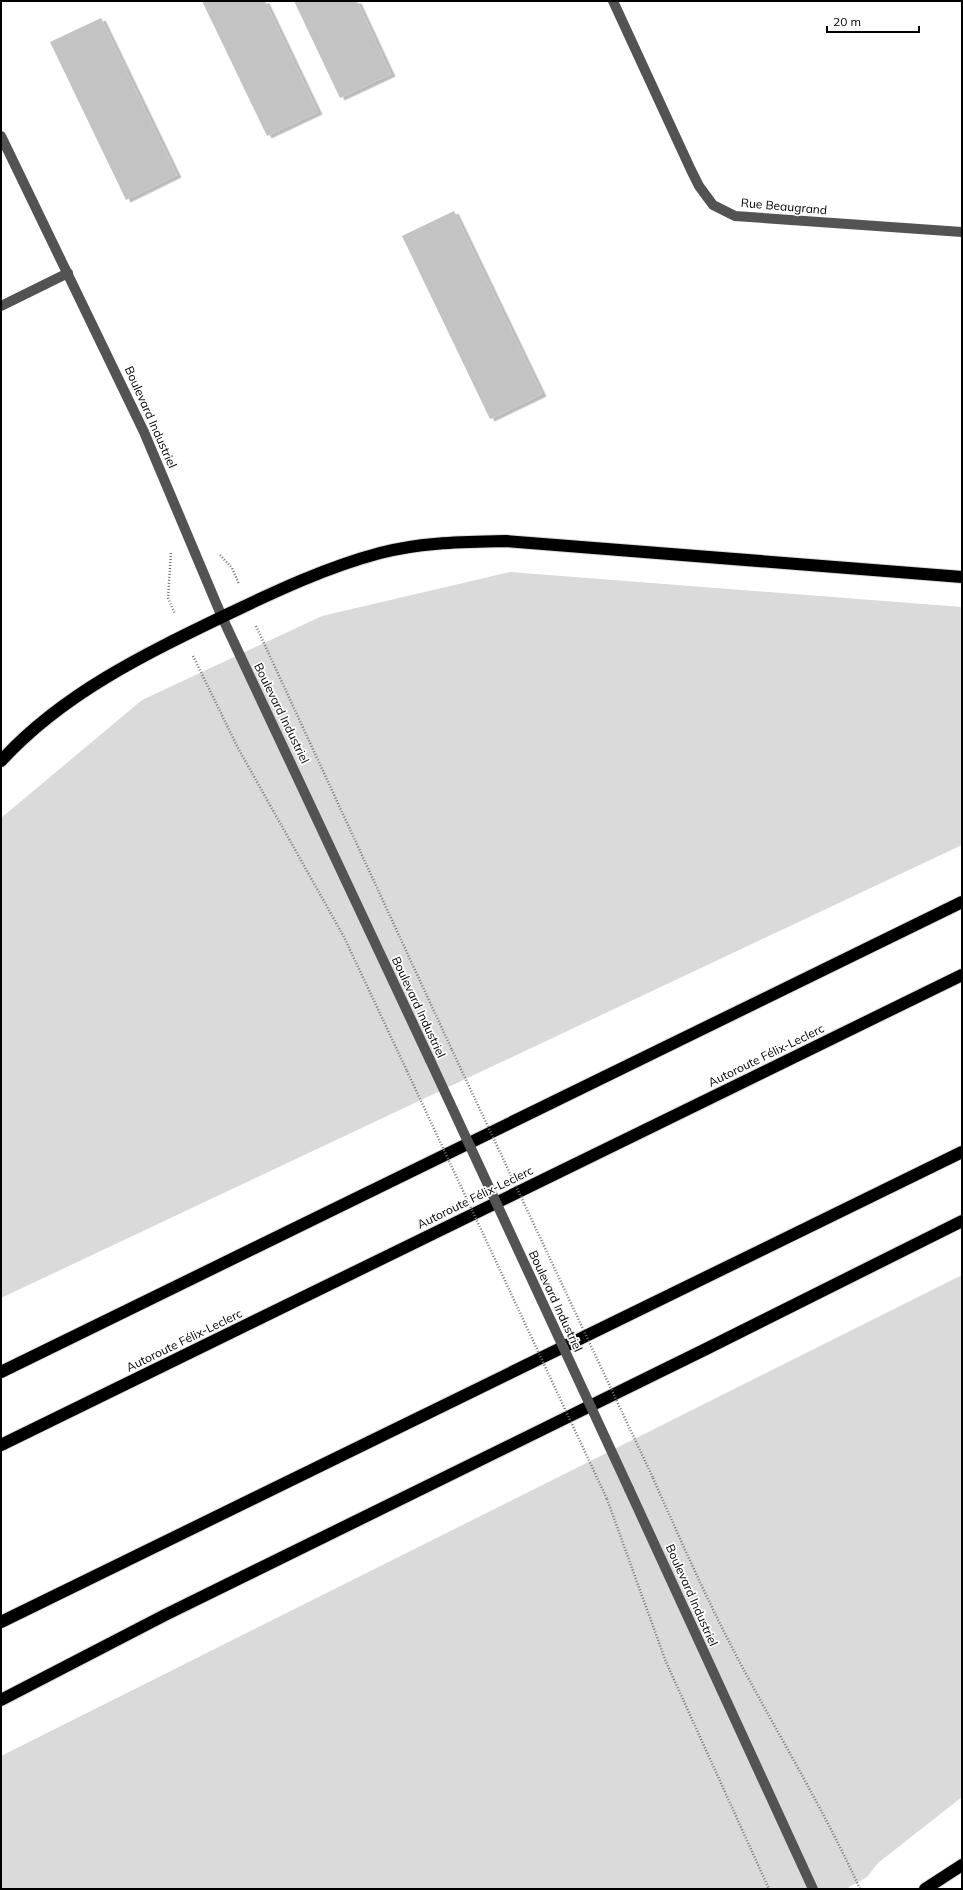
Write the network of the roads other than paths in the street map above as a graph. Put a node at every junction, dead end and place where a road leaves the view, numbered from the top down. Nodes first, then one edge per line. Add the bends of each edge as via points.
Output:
1 (613, 1) edge
2 (1, 136) edge
3 (962, 232) edge
4 (68, 273) junction
5 (1, 306) edge
6 (962, 577) edge
7 (222, 617) junction
8 (1, 761) edge
9 (962, 902) edge
10 (962, 975) edge
11 (962, 1152) edge
12 (962, 1221) edge
13 (1, 1372) edge
14 (1, 1445) edge
15 (1, 1622) edge
16 (1, 1700) edge
17 (962, 1865) edge
18 (813, 1889) edge
19 (925, 1889) edge

1 - 3 street, Rue Beaugrand via 690,170 713,205 735,216
2 - 4 street, Boulevard Industriel
4 - 5 street
4 - 7 street, Boulevard Industriel via 155,456
6 - 7 highway via 543,543 443,543 381,553 352,562 268,595
7 - 8 highway via 159,647 89,688 45,720
7 - 18 street, Boulevard Industriel, bridge
9 - 13 highway
10 - 14 highway, Autoroute Félix-Leclerc
11 - 15 highway
12 - 16 highway via 165,1615
17 - 19 highway

